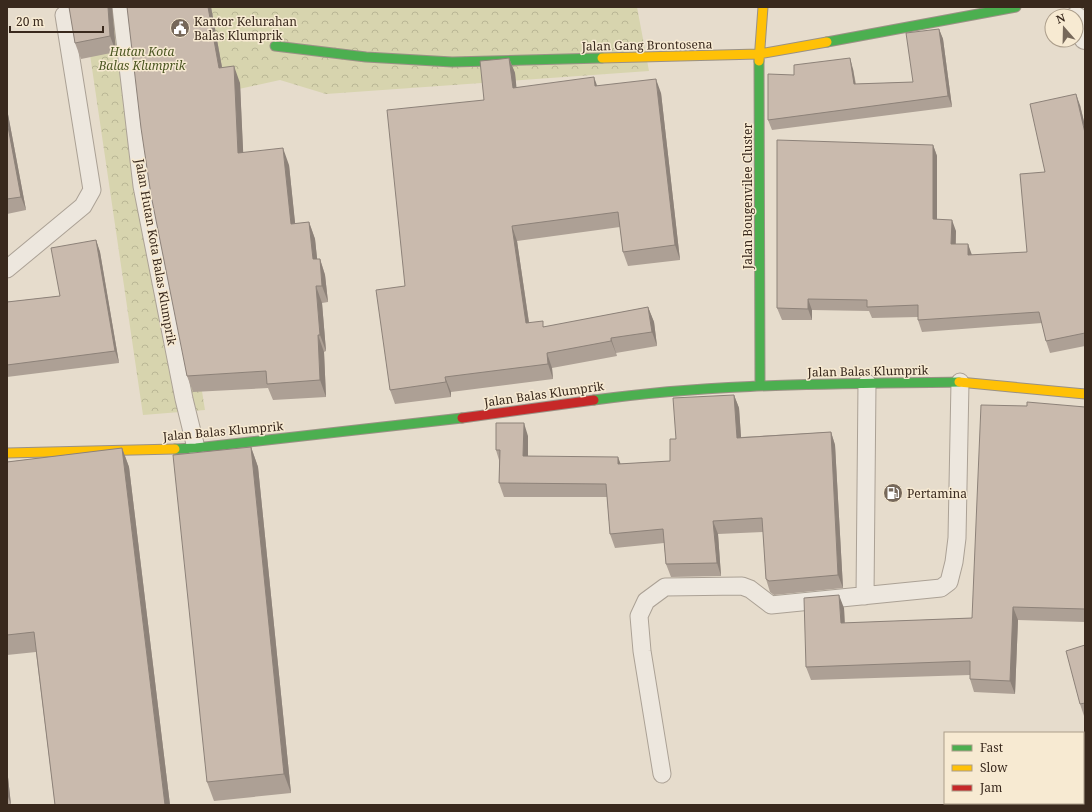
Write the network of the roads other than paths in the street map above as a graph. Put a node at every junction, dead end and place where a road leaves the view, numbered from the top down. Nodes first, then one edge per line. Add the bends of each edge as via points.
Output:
1 (121, 7) edge
2 (763, 7) edge
3 (1016, 7) edge
4 (951, 13) edge
5 (64, 15) dead end
6 (275, 46) dead end
7 (759, 54) junction
8 (7, 269) edge
9 (960, 382) junction
10 (867, 383) junction
11 (760, 386) junction
12 (1085, 394) edge
13 (196, 448) junction
14 (7, 453) edge
15 (865, 596) junction
16 (662, 774) dead end

1 - 13 lane, Jalan Hutan Kota Balas Klumprik via 142,186
2 - 7 street, Jalan Bougenvilee Cluster
3 - 4 street, Jalan Gang Brontosena
4 - 7 street, Jalan Gang Brontosena
5 - 8 lane via 92,190 83,206
6 - 7 street, Jalan Gang Brontosena via 366,57 452,62
7 - 11 street, Jalan Bougenvilee Cluster
9 - 10 street, Jalan Balas Klumprik
9 - 12 street, Jalan Balas Klumprik
9 - 15 lane via 957,538 949,582 941,588
10 - 11 street, Jalan Balas Klumprik
10 - 15 lane
11 - 13 street, Jalan Balas Klumprik via 651,392 431,422
13 - 14 street, Jalan Balas Klumprik
15 - 16 lane via 771,605 742,586 665,587 646,601 639,616 639,623

